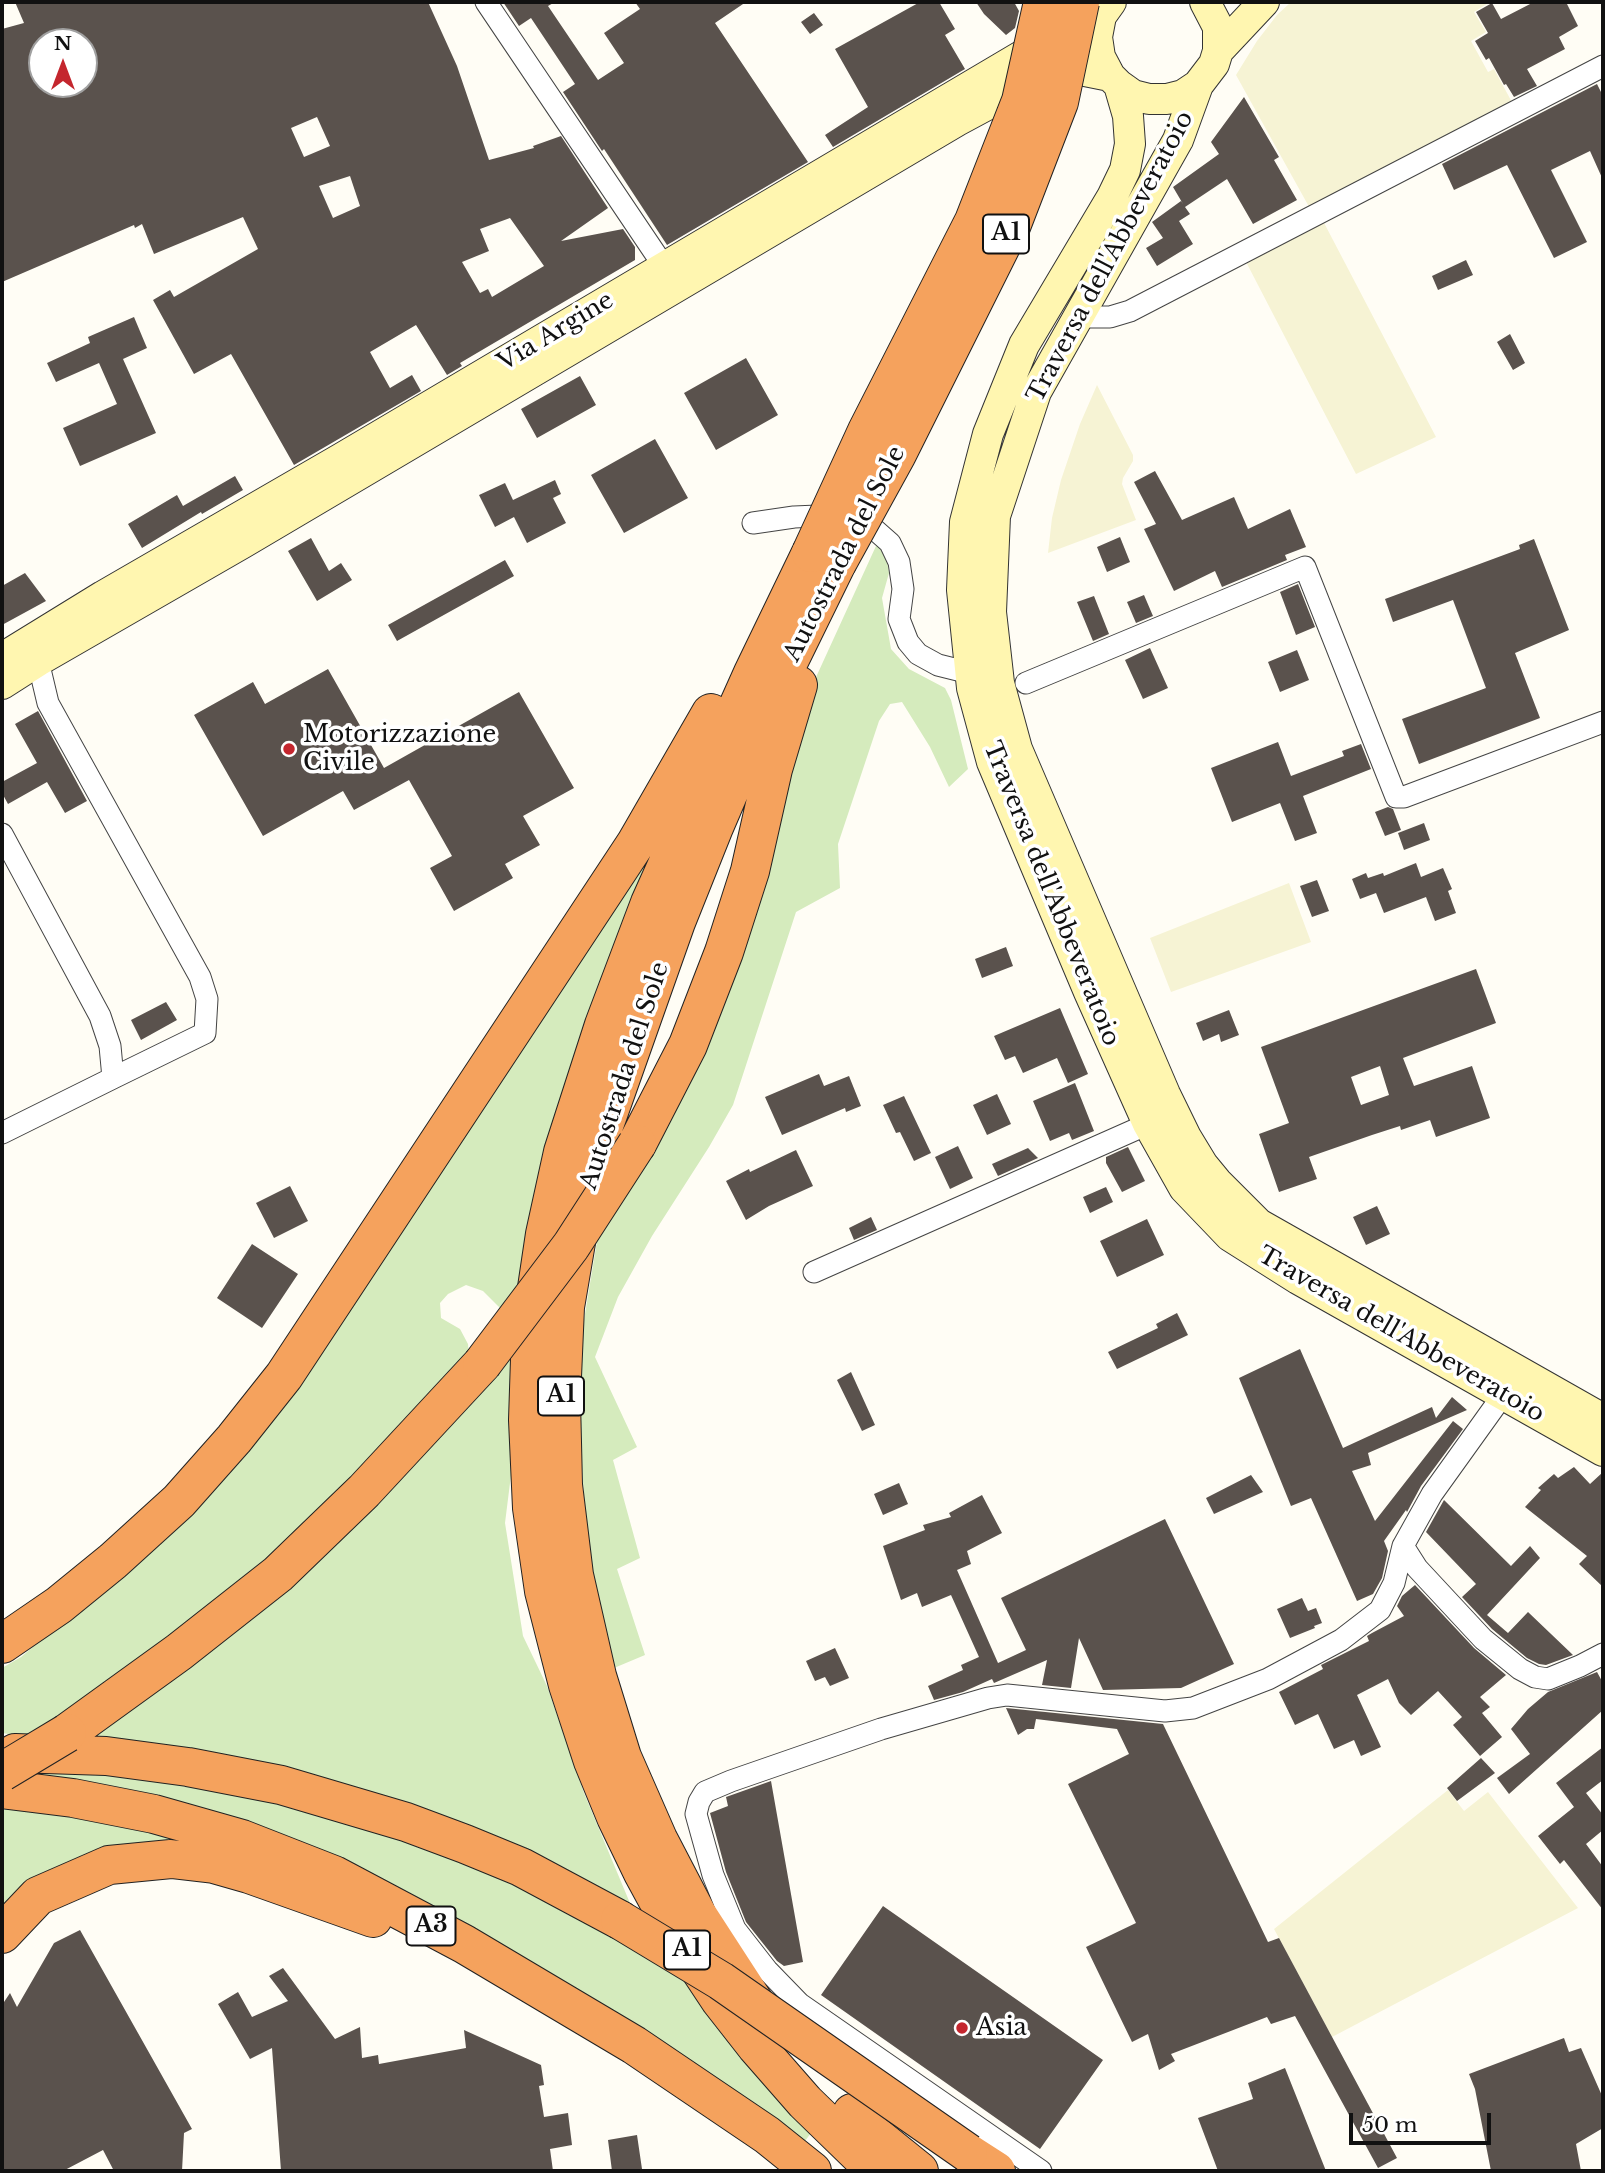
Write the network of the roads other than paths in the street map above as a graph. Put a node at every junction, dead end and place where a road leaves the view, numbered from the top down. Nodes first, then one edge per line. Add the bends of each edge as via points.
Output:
1 (486, 2) edge
2 (1044, 2) edge
3 (1080, 2) edge
4 (1110, 2) edge
5 (1205, 2) edge
6 (1264, 2) edge
7 (1218, 51) junction
8 (1603, 66) edge
9 (1114, 81) junction
10 (1198, 85) junction
11 (665, 268) junction
12 (1079, 314) junction
13 (753, 523) dead end
14 (825, 558) junction
15 (2, 658) edge
16 (38, 661) junction
17 (970, 673) junction
18 (1026, 683) dead end
19 (2, 684) edge
20 (1603, 722) edge
21 (2, 834) edge
22 (113, 1078) junction
23 (1148, 1124) junction
24 (2, 1133) edge
25 (814, 1272) dead end
26 (1503, 1395) junction
27 (1603, 1419) edge
28 (1603, 1451) edge
29 (1403, 1546) junction
30 (2, 1644) edge
31 (1603, 1654) edge
32 (2, 1753) edge
33 (2, 1772) edge
34 (2, 1789) edge
35 (2, 1934) edge
36 (982, 2162) edge
37 (810, 2171) edge
38 (876, 2171) edge
39 (919, 2171) edge
40 (1041, 2171) edge

1 - 11 street
2 - 14 highway, Autostrada del Sole / A1, bridge via 1021,101 974,221 867,431
3 - 14 highway, Autostrada del Sole / A1, bridge via 1059,102 1012,224 897,454
4 - 9 street, Traversa dell'Abbeveratoio via 1101,16 1097,37 1100,57
4 - 11 street, Via Argine
5 - 7 street via 1218,27
6 - 7 street
7 - 10 street, Traversa dell'Abbeveratoio
8 - 12 street via 1130,312 1111,317
9 - 10 street, Via Argine via 1149,99 1167,99
9 - 16 street, Via Argine via 1080,70 1037,78 957,121
9 - 17 street, Traversa dell'Abbeveratoio via 1128,116 1130,144 1125,170 1024,345 988,435 965,522 962,590
10 - 12 street, Traversa dell'Abbeveratoio via 1178,140
11 - 15 street, Via Argine
12 - 27 street, Traversa dell'Abbeveratoio via 1036,392 995,516 991,612 997,671 1017,749 1165,1094 1203,1165 1259,1224
13 - 17 street via 841,515 873,528 890,543 899,562 903,589 899,619 908,642 938,665
14 - 30 highway via 754,635 636,843 284,1376 179,1501 70,1596
14 - 33 highway, bridge via 799,684 724,952 688,1045 637,1144 571,1246 482,1364 364,1491 278,1574 67,1733
14 - 38 highway, Autostrada del Sole / A1 via 752,673 650,903 604,1025 563,1152 545,1234 531,1328 528,1420 532,1508 544,1591 572,1698 616,1816 675,1932 720,2000 805,2102
14 - 39 highway, Autostrada del Sole / A1 via 676,922 600,1137 565,1307 563,1485 574,1574 597,1676 622,1757 658,1839 749,1998 867,2129
16 - 19 street, Via Argine
16 - 22 street via 48,703 200,977 206,999 205,1033
17 - 23 street, Traversa dell'Abbeveratoio via 992,762
18 - 20 street via 1305,567 1396,797
21 - 22 street via 100,1016 110,1046
22 - 24 street
23 - 25 street
23 - 26 street, Traversa dell'Abbeveratoio via 1184,1188 1230,1236
26 - 28 street, Traversa dell'Abbeveratoio
26 - 29 street via 1432,1494
29 - 31 street via 1417,1568 1483,1639 1520,1669 1548,1679
29 - 40 street via 1394,1583 1381,1610 1340,1640 1268,1679 1193,1708 1165,1711 1007,1695 881,1728 731,1781 705,1792 699,1802 699,1826 735,1929 768,1970 800,2004
32 - 36 highway, bridge via 106,1756 281,1785 407,1822 522,1867 721,1981
34 - 37 highway, A3 via 155,1814 242,1839 334,1875 464,1944 634,2045 766,2135
35 - 37 highway via 38,1896 109,1865 171,1859 249,1874 423,1940

